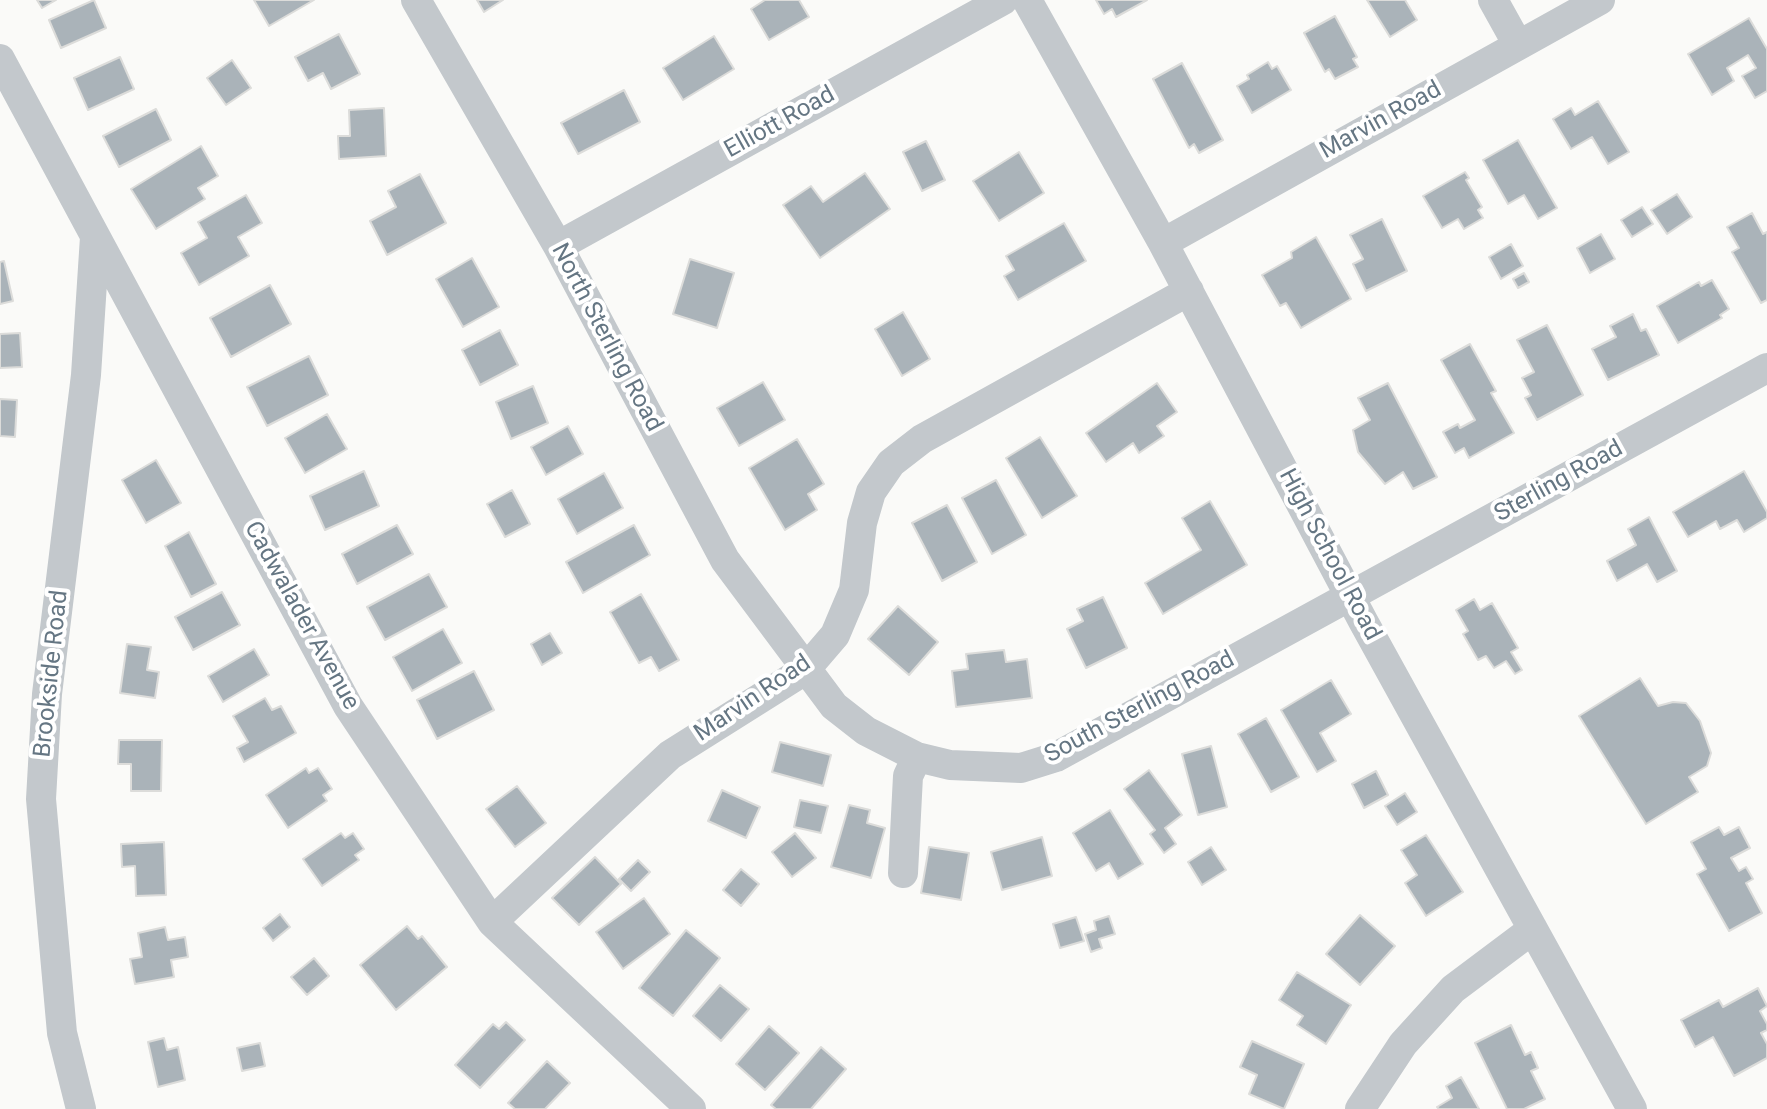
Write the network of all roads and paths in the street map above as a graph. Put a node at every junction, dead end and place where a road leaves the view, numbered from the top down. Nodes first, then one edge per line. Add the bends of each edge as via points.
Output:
1 (416, 0) edge
2 (1003, 0) edge
3 (1027, 0) edge
4 (1493, 0) edge
5 (1600, 0) edge
6 (1518, 45) junction
7 (0, 59) edge
8 (95, 237) junction
9 (1163, 243) junction
10 (558, 246) junction
11 (1189, 291) junction
12 (1767, 368) edge
13 (1350, 595) junction
14 (805, 670) junction
15 (917, 757) junction
16 (903, 873) dead end
17 (492, 922) junction
18 (1533, 929) junction
19 (81, 1109) edge
20 (691, 1109) edge
21 (1360, 1109) edge
22 (1632, 1109) edge

1 - 10 street, North Sterling Road
2 - 10 street, Elliott Road
3 - 9 street, High School Road
4 - 6 street
5 - 6 street, Marvin Road
6 - 9 street, Marvin Road
7 - 8 street, Cadwalader Avenue
8 - 17 street, Cadwalader Avenue via 348,706
8 - 19 street, Brookside Road via 86,375 47,694 41,799 62,1033
9 - 11 street, High School Road
10 - 14 street, North Sterling Road via 725,560
11 - 13 street, High School Road
11 - 14 street, Marvin Road via 922,439 891,463 871,492 854,590 835,635
12 - 13 street, Sterling Road
13 - 15 street, South Sterling Road via 1056,757 1021,768 950,765
13 - 18 street, High School Road
14 - 15 street, South Sterling Road via 834,706 866,731
14 - 17 street, Marvin Road via 670,755
15 - 16 street via 908,776
17 - 20 street, Cadwalader Avenue
18 - 21 street via 1453,989 1403,1044
18 - 22 street, High School Road

